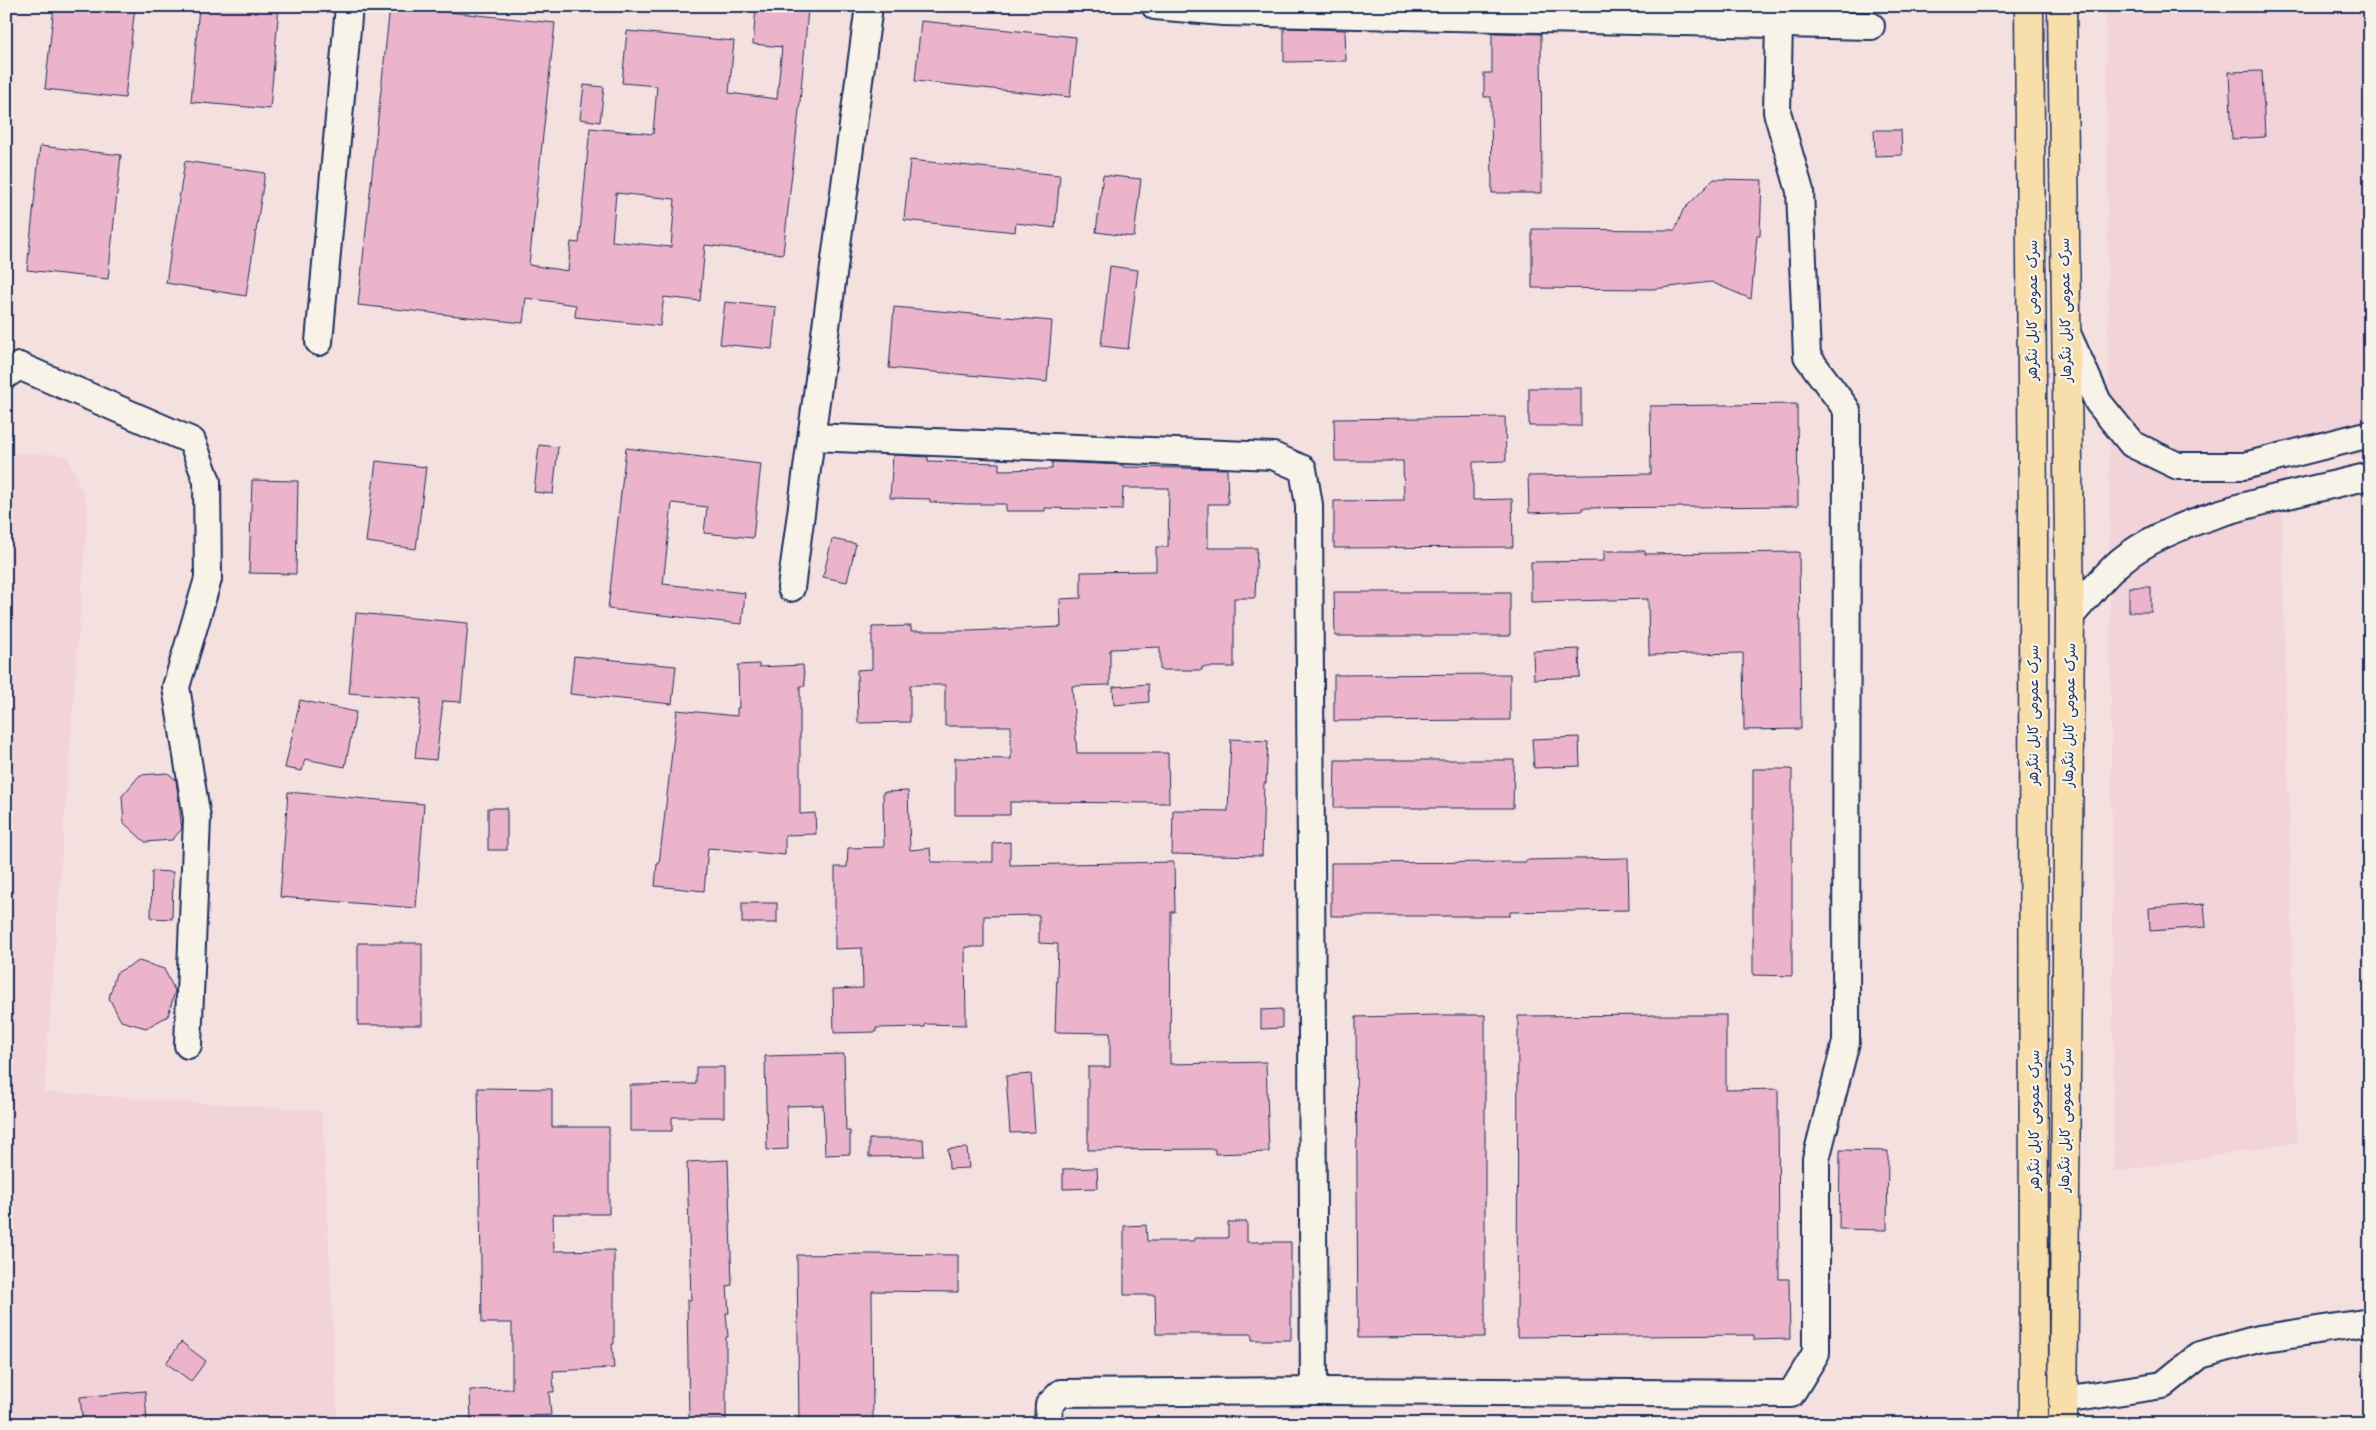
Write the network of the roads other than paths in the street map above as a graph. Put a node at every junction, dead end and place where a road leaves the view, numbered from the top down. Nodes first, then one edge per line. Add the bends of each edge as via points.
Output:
1 (349, 6) edge
2 (869, 6) edge
3 (1156, 6) edge
4 (2029, 6) edge
5 (2062, 6) edge
6 (1222, 9) edge
7 (1779, 24) junction
8 (1870, 26) dead end
9 (2066, 331) junction
10 (319, 342) dead end
11 (6, 375) edge
12 (2370, 434) edge
13 (812, 438) junction
14 (2370, 476) edge
15 (792, 588) dead end
16 (2070, 616) junction
17 (188, 1045) dead end
18 (2370, 1322) edge
19 (1314, 1391) junction
20 (2063, 1412) edge
21 (1048, 1424) edge
22 (2034, 1424) edge

1 - 10 street
2 - 13 street
3 - 6 street
4 - 22 highway, سرک عمومی کابل ننگرهر
5 - 9 highway, سرک عمومی کابل ننگرهار
6 - 7 street
7 - 8 street
7 - 19 street via 1777,112 1800,191 1807,356 1847,410 1846,1042 1816,1159 1816,1353 1791,1394
9 - 12 street via 2098,402 2132,444 2178,466 2244,466
9 - 16 highway, سرک عمومی کابل ننگرهار
11 - 17 street via 19,366 192,441 207,481 208,579 176,687 197,818
13 - 15 street
13 - 19 street via 1273,456 1303,469 1309,504
14 - 16 street via 2250,506 2172,530 2122,560
16 - 20 highway, سرک عمومی کابل ننگرهار
18 - 20 street via 2258,1339 2200,1355 2163,1385
19 - 21 street via 1061,1393 1049,1405

